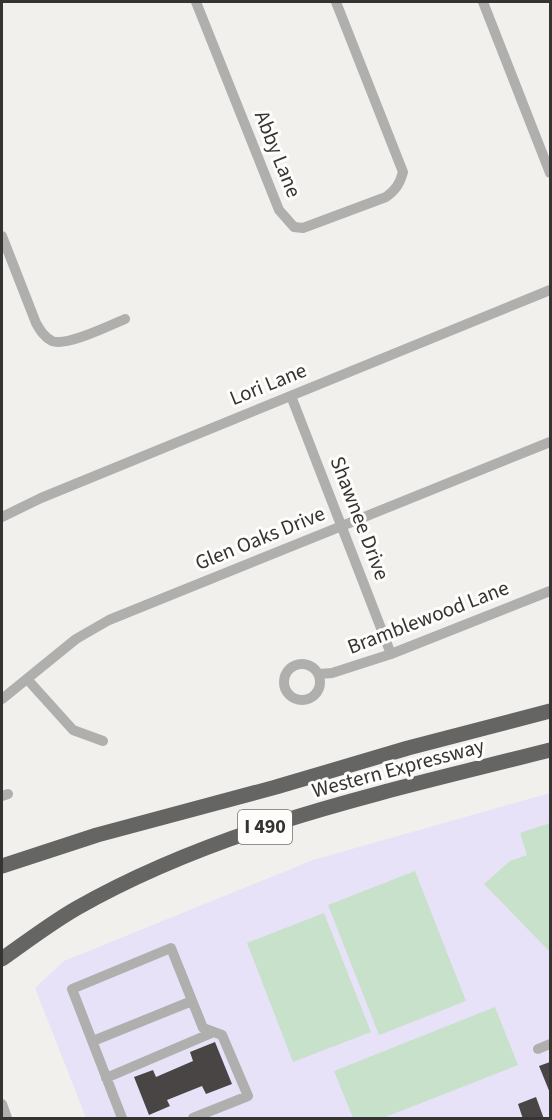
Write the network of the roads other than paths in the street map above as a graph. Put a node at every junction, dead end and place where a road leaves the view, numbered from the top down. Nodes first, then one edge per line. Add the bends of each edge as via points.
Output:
1 (196, 2) edge
2 (336, 2) edge
3 (483, 2) edge
4 (550, 173) edge
5 (2, 236) edge
6 (550, 290) edge
7 (125, 319) dead end
8 (291, 396) junction
9 (550, 442) edge
10 (2, 516) edge
11 (342, 525) junction
12 (550, 591) edge
13 (391, 654) junction
14 (319, 674) dead end
15 (27, 679) junction
16 (2, 699) edge
17 (550, 711) edge
18 (103, 741) dead end
19 (550, 750) edge
20 (2, 866) edge
21 (2, 959) edge
22 (192, 1001) junction
23 (214, 1032) junction
24 (93, 1041) junction
25 (550, 1044) edge
26 (538, 1049) dead end
27 (106, 1078) junction
28 (2, 1104) edge
29 (7, 1119) edge
30 (122, 1119) edge
31 (193, 1119) edge

1 - 2 street, Abby Lane via 279,210 294,227 303,228 386,197 401,181 403,171
3 - 4 street
5 - 7 street via 36,323 50,340 66,342
6 - 8 street, Lori Lane
8 - 10 street, Lori Lane
8 - 11 street, Shawnee Drive
9 - 11 street, Glen Oaks Drive
11 - 13 street, Shawnee Drive
11 - 15 street, Glen Oaks Drive via 109,620 76,639
12 - 13 street, Bramblewood Lane
13 - 14 street, Bramblewood Lane
15 - 16 street, Glen Oaks Drive
15 - 18 street via 74,730
17 - 20 highway, Western Expressway / I 490 via 97,835
19 - 21 highway, Western Expressway / I 490 via 249,831 162,866 76,908
22 - 23 street via 203,1028
22 - 24 street
22 - 24 street via 171,948 72,988
23 - 27 street
23 - 31 street via 222,1035 248,1096
24 - 27 street
25 - 26 street
27 - 30 street
28 - 29 street

